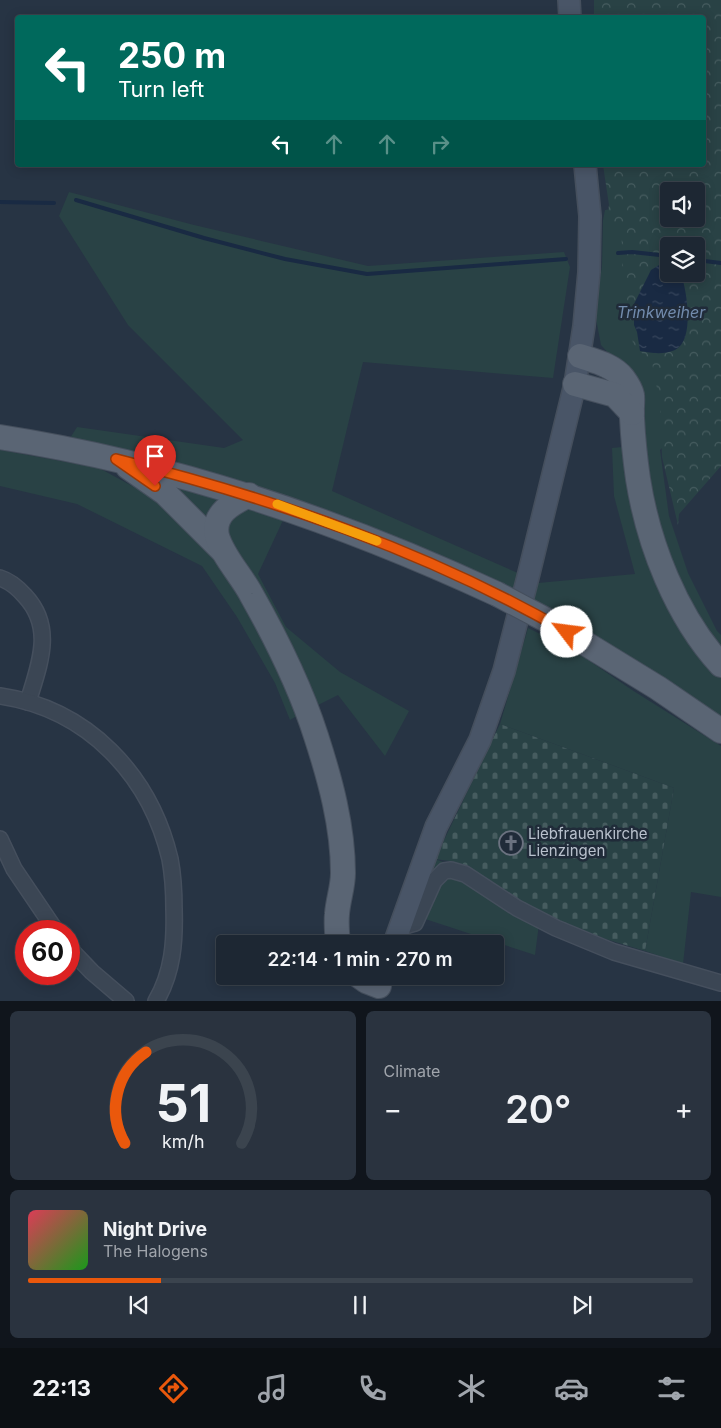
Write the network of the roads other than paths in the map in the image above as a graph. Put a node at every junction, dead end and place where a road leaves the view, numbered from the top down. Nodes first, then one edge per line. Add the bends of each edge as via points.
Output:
1 (569, 0) edge
2 (570, 15) edge
3 (585, 167) edge
4 (580, 356) junction
5 (575, 384) junction
6 (632, 413) junction
7 (0, 438) edge
8 (116, 459) junction
9 (249, 495) junction
10 (224, 552) junction
11 (0, 578) edge
12 (721, 664) edge
13 (0, 696) edge
14 (28, 702) junction
15 (721, 731) edge
16 (0, 840) edge
17 (49, 920) edge
18 (400, 924) junction
19 (337, 935) edge
20 (397, 935) edge
21 (80, 959) edge
22 (721, 983) edge
23 (126, 1000) edge
24 (156, 1000) edge

1 - 2 main road
3 - 4 main road via 590,243
4 - 5 main road
4 - 6 main road via 606,365 623,378 632,394
5 - 6 main road via 615,395
5 - 18 main road via 504,671 480,740 436,828
6 - 12 main road via 638,480 655,549 681,606
7 - 8 main road
8 - 9 main road
8 - 10 main road via 165,493
9 - 10 main road via 227,506 220,515 217,535
9 - 15 main road, bridge via 391,547 497,594 552,623
10 - 19 main road via 251,593 276,641 298,686 316,735 338,822 343,859
11 - 14 street via 17,588 41,622 42,650
13 - 14 street
14 - 24 street via 71,720 112,751 154,814 170,861 174,889 171,962 167,979
16 - 17 street via 14,869
18 - 20 main road
18 - 22 street via 415,923 434,881 444,871 451,870 465,874 524,912 556,928 614,952
21 - 23 street

